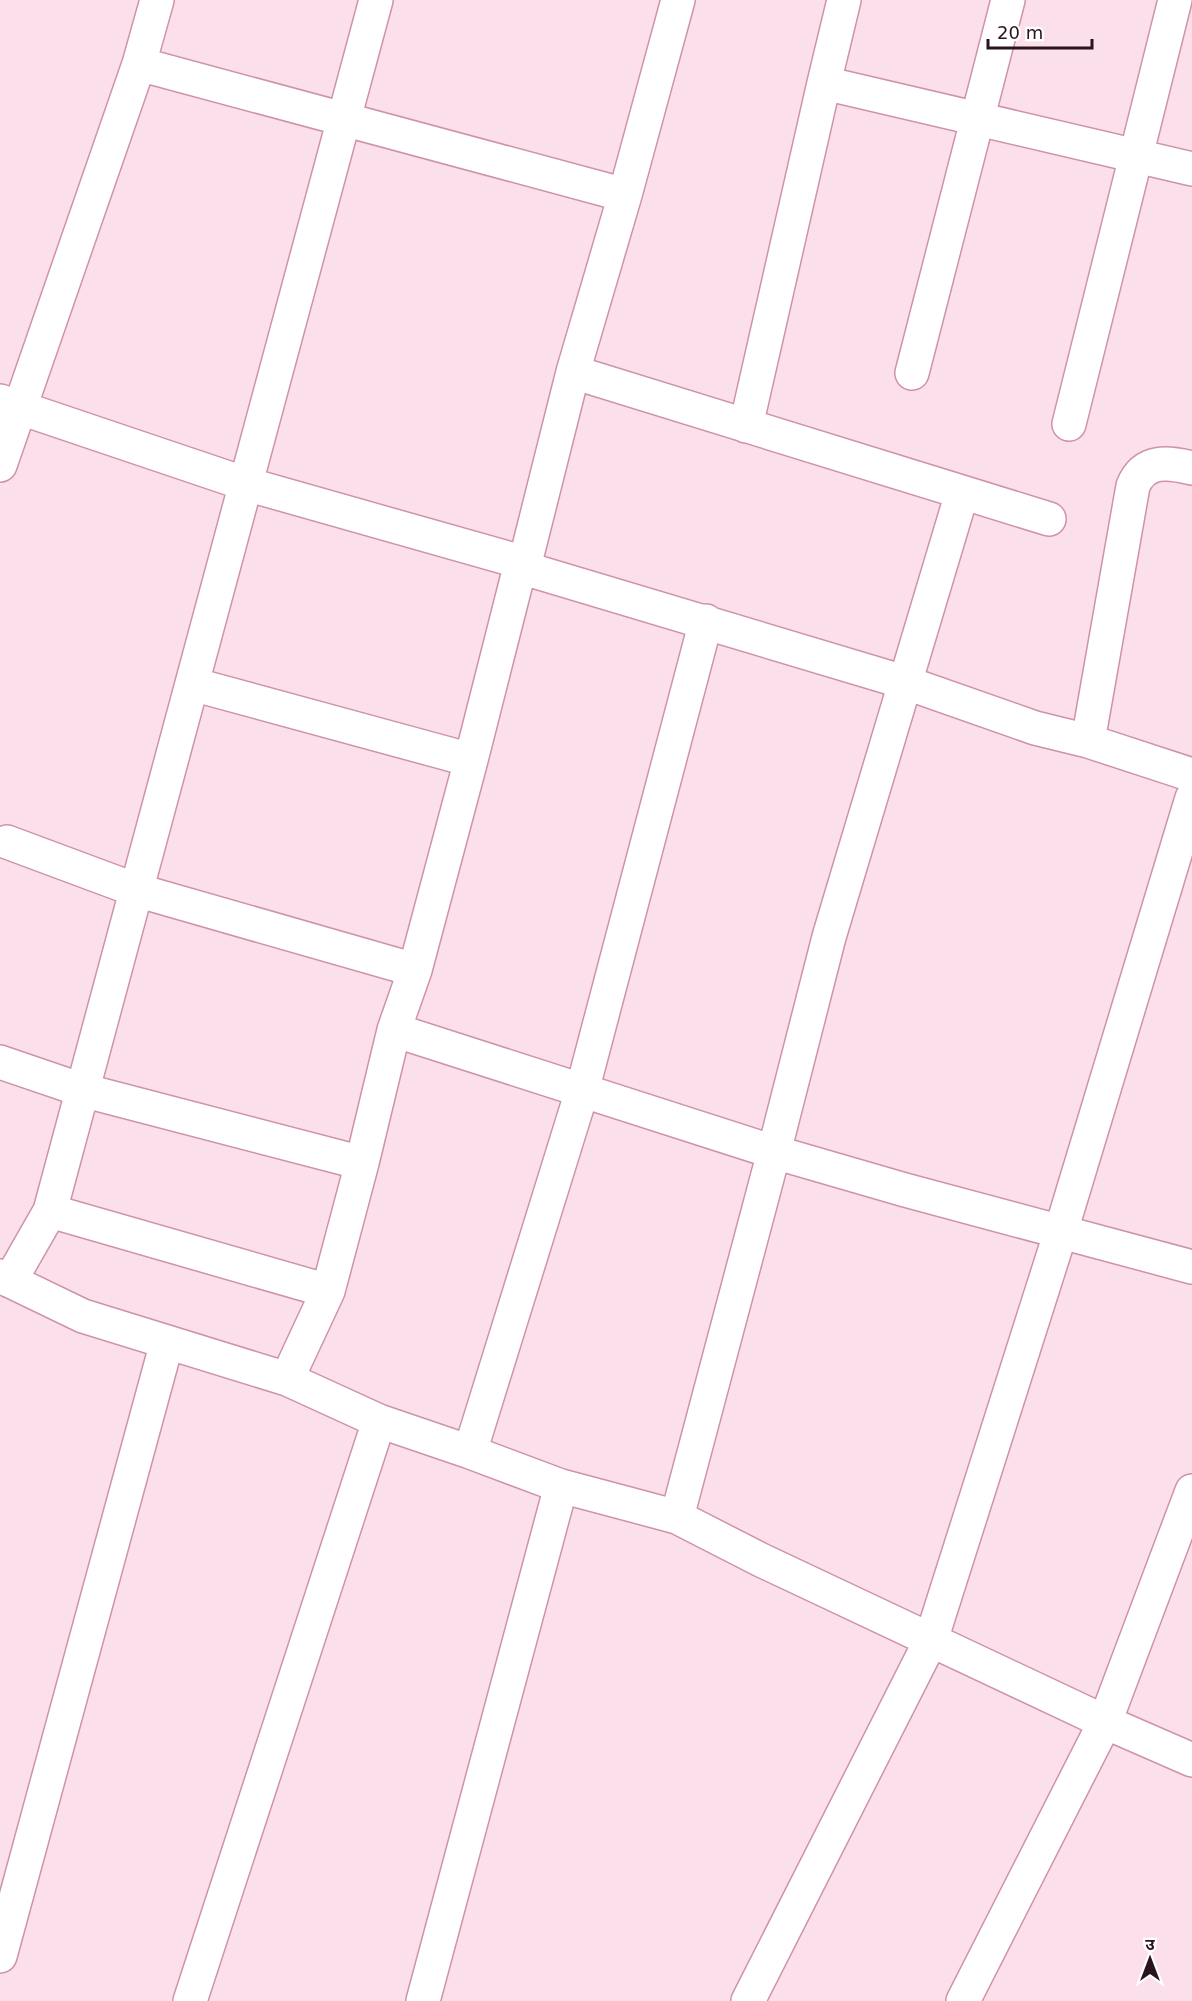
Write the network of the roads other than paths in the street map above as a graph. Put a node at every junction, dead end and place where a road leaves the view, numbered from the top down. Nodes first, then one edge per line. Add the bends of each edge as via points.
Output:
1 (157, 0) edge
2 (376, 0) edge
3 (678, 0) edge
4 (844, 0) edge
5 (1008, 0) edge
6 (1175, 0) edge
7 (139, 64) junction
8 (824, 83) junction
9 (977, 118) junction
10 (344, 120) junction
11 (1136, 156) junction
12 (1192, 169) edge
13 (625, 195) junction
14 (573, 372) junction
15 (912, 373) dead end
16 (10, 404) edge
17 (1069, 424) dead end
18 (747, 426) junction
19 (0, 465) edge
20 (1192, 468) edge
21 (246, 484) junction
22 (962, 493) junction
23 (1049, 519) dead end
24 (522, 565) junction
25 (706, 621) junction
26 (904, 682) junction
27 (192, 684) junction
28 (1088, 741) junction
29 (471, 760) junction
30 (1192, 775) edge
31 (1192, 798) edge
32 (7, 842) dead end
33 (136, 890) junction
34 (415, 970) junction
35 (394, 1030) junction
36 (0, 1062) edge
37 (82, 1090) junction
38 (582, 1091) junction
39 (774, 1152) junction
40 (362, 1163) junction
41 (50, 1211) junction
42 (1061, 1231) junction
43 (1192, 1267) edge
44 (5, 1278) edge
45 (328, 1291) junction
46 (166, 1342) junction
47 (287, 1378) junction
48 (379, 1421) junction
49 (470, 1452) junction
50 (561, 1486) junction
51 (1192, 1491) edge
52 (677, 1517) junction
53 (931, 1640) junction
54 (1105, 1722) junction
55 (1192, 1760) edge
56 (0, 1956) edge
57 (190, 2001) edge
58 (423, 2001) edge
59 (748, 2001) edge
60 (963, 2001) edge

1 - 7 street
2 - 10 street
3 - 13 street
4 - 8 street
5 - 9 street
6 - 11 street
7 - 10 street
7 - 16 street
8 - 9 street
8 - 18 street
9 - 11 street
9 - 15 street
10 - 13 street
10 - 21 street
11 - 12 street
11 - 17 street
13 - 14 street
14 - 18 street
14 - 24 street
16 - 19 street
16 - 21 street
18 - 22 street
20 - 28 street via 1153,465 1142,472 1133,486
21 - 24 street
21 - 27 street
22 - 23 street
22 - 26 street
24 - 25 street
24 - 29 street
25 - 26 street
25 - 38 street
26 - 28 street via 1035,728
26 - 39 street via 829,937
27 - 29 street
27 - 33 street
28 - 30 street
29 - 34 street
31 - 42 street
32 - 33 street
33 - 34 street
33 - 37 street
34 - 35 street
35 - 38 street
35 - 40 street
36 - 37 street
37 - 40 street
37 - 41 street
38 - 39 street
38 - 49 street
39 - 42 street
39 - 52 street
40 - 45 street
41 - 44 street
41 - 45 street
42 - 43 street
42 - 53 street
44 - 46 street via 83,1316
45 - 47 street
46 - 47 street
46 - 56 street
47 - 48 street
48 - 49 street
48 - 57 street
49 - 50 street
50 - 52 street
50 - 58 street
51 - 54 street
52 - 53 street
53 - 54 street
53 - 59 street
54 - 55 street
54 - 60 street

